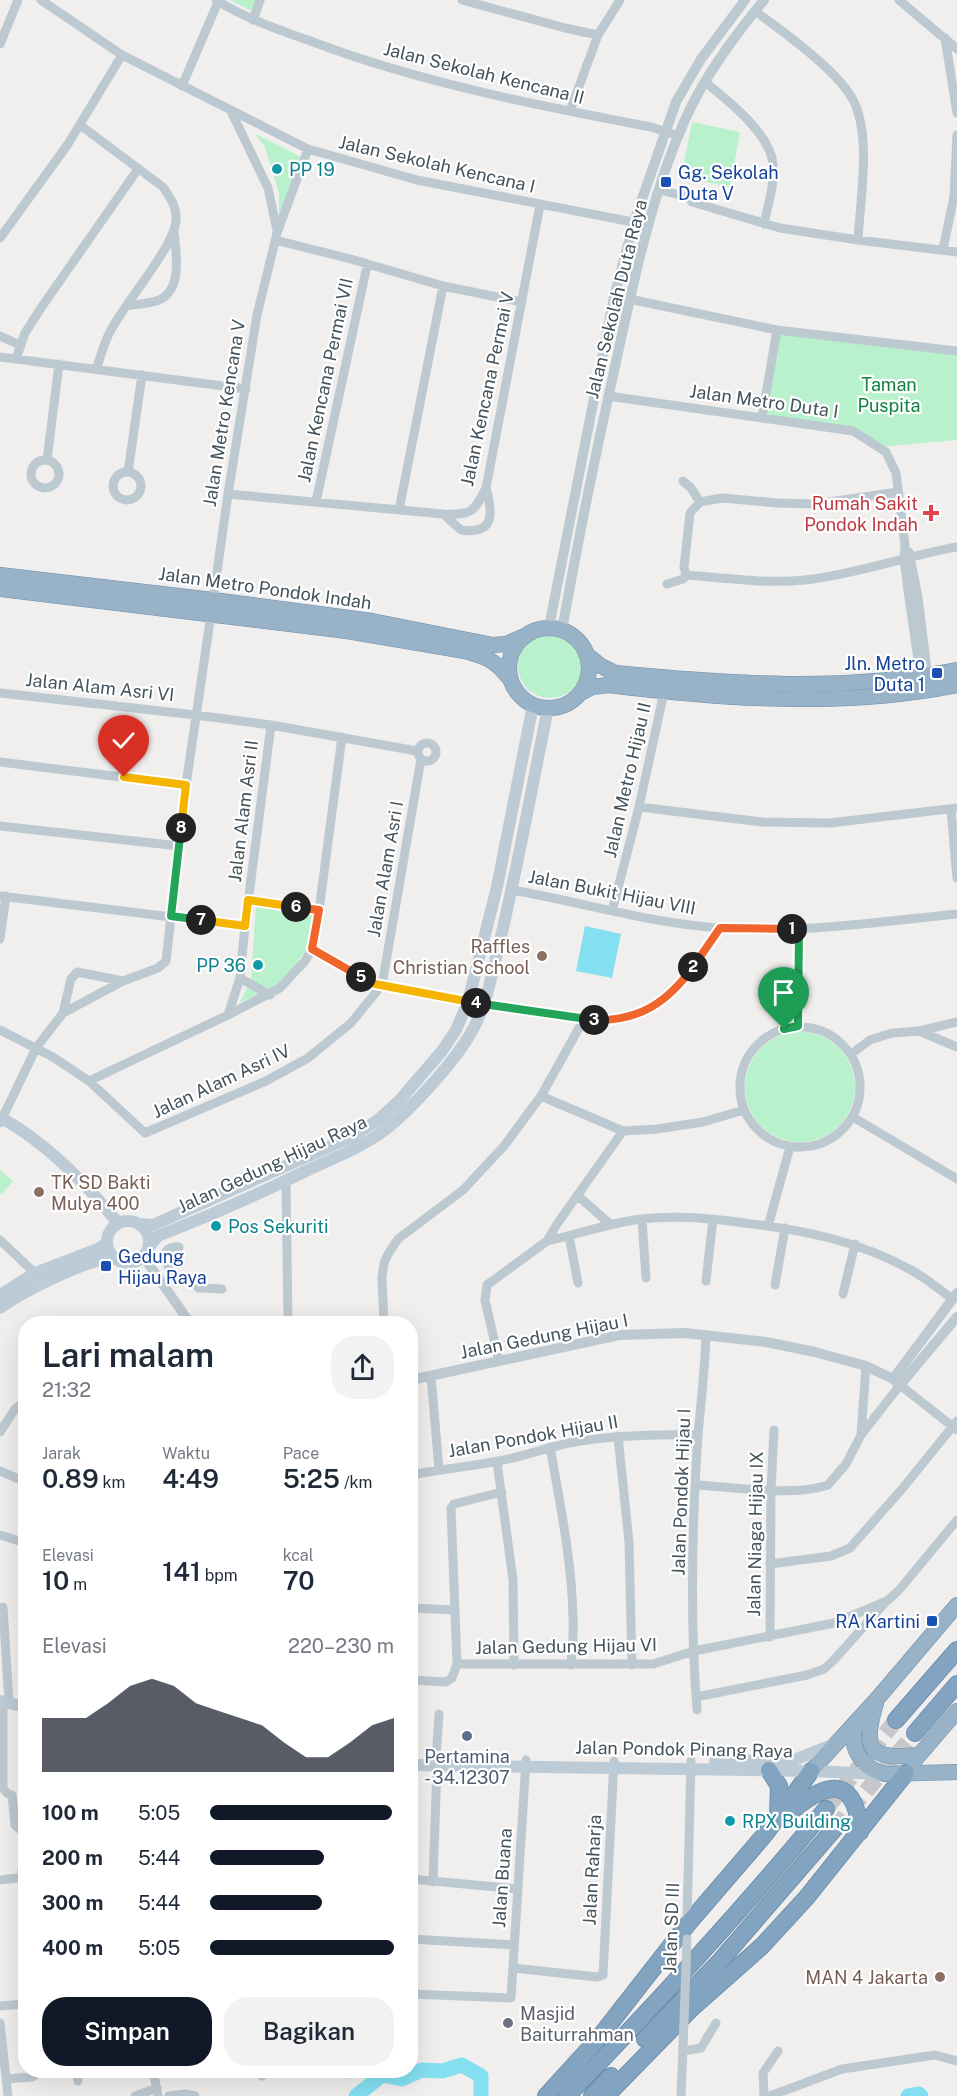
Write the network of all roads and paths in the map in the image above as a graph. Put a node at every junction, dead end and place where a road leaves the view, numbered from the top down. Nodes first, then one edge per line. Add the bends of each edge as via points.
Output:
1 (18, 0) edge
2 (41, 0) edge
3 (260, 0) edge
4 (462, 0) edge
5 (620, 0) edge
6 (745, 0) edge
7 (764, 0) edge
8 (899, 0) edge
9 (217, 1) edge
10 (755, 11) junction
11 (253, 20) junction
12 (598, 34) junction
13 (945, 38) junction
14 (0, 44) edge
15 (957, 49) edge
16 (122, 55) junction
17 (705, 82) junction
18 (182, 86) junction
19 (231, 111) junction
20 (570, 111) junction
21 (957, 113) edge
22 (80, 125) junction
23 (666, 131) junction
24 (957, 135) edge
25 (679, 136) junction
26 (308, 149) junction
27 (138, 169) junction
28 (659, 192) junction
29 (540, 205) junction
30 (634, 222) junction
31 (764, 224) junction
32 (648, 225) junction
33 (174, 232) junction
34 (276, 236) junction
35 (0, 238) edge
36 (858, 240) junction
37 (943, 249) junction
38 (957, 252) edge
39 (367, 266) junction
40 (443, 286) junction
41 (629, 299) junction
42 (522, 302) junction
43 (127, 306) junction
44 (777, 330) junction
45 (0, 336) edge
46 (20, 345) junction
47 (957, 351) edge
48 (0, 357) edge
49 (16, 359) junction
50 (59, 364) junction
51 (96, 369) junction
52 (142, 375) junction
53 (246, 389) junction
54 (608, 396) junction
55 (762, 417) junction
56 (47, 460) dead end
57 (128, 472) dead end
58 (682, 481) dead end
59 (486, 488) junction
60 (898, 492) junction
61 (228, 494) junction
62 (316, 502) junction
63 (700, 502) junction
64 (399, 510) junction
65 (443, 514) junction
66 (957, 547) edge
67 (907, 558) junction
68 (686, 574) junction
69 (0, 575) edge
70 (667, 584) dead end
71 (0, 589) edge
72 (553, 605) junction
73 (212, 607) junction
74 (566, 609) junction
75 (555, 629) junction
76 (522, 637) junction
77 (586, 654) junction
78 (957, 670) edge
79 (510, 679) junction
80 (925, 684) junction
81 (957, 685) edge
82 (664, 692) junction
83 (0, 693) edge
84 (579, 694) junction
85 (540, 706) junction
86 (196, 715) junction
87 (531, 724) junction
88 (271, 725) junction
89 (544, 726) junction
90 (342, 737) junction
91 (0, 762) edge
92 (186, 785) junction
93 (639, 807) junction
94 (954, 809) edge
95 (0, 826) edge
96 (179, 846) junction
97 (957, 878) edge
98 (512, 890) junction
99 (3, 896) edge
100 (248, 900) junction
101 (319, 910) junction
102 (612, 910) junction
103 (957, 914) edge
104 (171, 916) junction
105 (245, 926) junction
106 (720, 928) junction
107 (799, 929) junction
108 (0, 939) edge
109 (312, 949) junction
110 (240, 978) junction
111 (123, 981) junction
112 (382, 985) junction
113 (270, 994) junction
114 (468, 1002) junction
115 (484, 1005) junction
116 (63, 1013) junction
117 (228, 1015) junction
118 (584, 1019) junction
119 (957, 1022) edge
120 (798, 1026) junction
121 (0, 1030) edge
122 (919, 1031) junction
123 (957, 1047) edge
124 (36, 1048) junction
125 (851, 1054) junction
126 (89, 1081) junction
127 (541, 1096) junction
128 (744, 1110) junction
129 (853, 1117) junction
130 (1, 1120) edge
131 (623, 1131) junction
132 (790, 1147) junction
133 (957, 1179) edge
134 (286, 1181) junction
135 (577, 1195) junction
136 (642, 1219) junction
137 (713, 1219) junction
138 (118, 1223) junction
139 (140, 1224) junction
140 (610, 1224) junction
141 (768, 1226) junction
142 (785, 1228) junction
143 (569, 1236) junction
144 (0, 1240) edge
145 (547, 1241) junction
146 (107, 1243) junction
147 (855, 1244) junction
148 (179, 1247) dead end
149 (146, 1252) junction
150 (115, 1258) junction
151 (170, 1271) dead end
152 (39, 1278) junction
153 (646, 1278) dead end
154 (706, 1281) dead end
155 (578, 1283) dead end
156 (775, 1285) dead end
157 (198, 1288) dead end
158 (222, 1289) dead end
159 (843, 1294) dead end
160 (0, 1295) edge
161 (955, 1296) edge
162 (0, 1308) edge
163 (186, 1316) edge
164 (288, 1316) edge
165 (384, 1316) edge
166 (957, 1317) edge
167 (706, 1335) junction
168 (499, 1361) junction
169 (866, 1366) junction
170 (431, 1376) junction
171 (418, 1379) edge
172 (896, 1386) junction
173 (18, 1407) edge
174 (15, 1409) junction
175 (18, 1410) edge
176 (956, 1426) edge
177 (774, 1430) dead end
178 (0, 1432) edge
179 (698, 1435) junction
180 (618, 1436) junction
181 (861, 1436) junction
182 (550, 1448) junction
183 (497, 1461) junction
184 (439, 1469) junction
185 (0, 1471) edge
186 (418, 1474) edge
187 (18, 1479) edge
188 (696, 1485) junction
189 (771, 1490) junction
190 (502, 1492) junction
191 (957, 1520) edge
192 (0, 1535) edge
193 (18, 1541) edge
194 (771, 1564) junction
195 (886, 1601) junction
196 (957, 1605) edge
197 (3, 1607) dead end
198 (418, 1608) edge
199 (455, 1610) junction
200 (770, 1638) junction
201 (957, 1650) edge
202 (694, 1651) junction
203 (457, 1664) junction
204 (514, 1665) junction
205 (571, 1665) junction
206 (632, 1665) junction
207 (418, 1680) edge
208 (957, 1684) edge
209 (696, 1697) junction
210 (877, 1699) junction
211 (2, 1704) edge
212 (18, 1706) edge
213 (18, 1710) edge
214 (697, 1710) dead end
215 (957, 1711) edge
216 (440, 1714) dead end
217 (859, 1718) junction
218 (896, 1720) tunnel mouth
219 (915, 1733) tunnel mouth
220 (834, 1744) junction
221 (919, 1755) junction
222 (418, 1759) edge
223 (437, 1762) junction
224 (525, 1763) junction
225 (418, 1764) edge
226 (614, 1764) junction
227 (691, 1765) junction
228 (717, 1765) junction
229 (769, 1770) junction
230 (811, 1771) junction
231 (957, 1772) edge
232 (906, 1773) junction
233 (885, 1774) junction
234 (825, 1809) tunnel mouth
235 (778, 1817) junction
236 (18, 1828) edge
237 (835, 1828) tunnel mouth
238 (860, 1832) junction
239 (766, 1833) junction
240 (18, 1878) edge
241 (0, 1880) edge
242 (418, 1880) edge
243 (433, 1881) junction
244 (517, 1889) junction
245 (687, 1932) junction
246 (418, 1940) edge
247 (514, 1945) junction
248 (513, 1968) junction
249 (418, 1994) edge
250 (0, 2006) edge
251 (18, 2006) edge
252 (0, 2023) edge
253 (716, 2023) dead end
254 (683, 2049) junction
255 (778, 2051) dead end
256 (957, 2061) edge
257 (18, 2078) edge
258 (7, 2079) junction
259 (0, 2087) edge
260 (158, 2092) edge
261 (8, 2095) edge
262 (135, 2096) edge
263 (169, 2096) edge
264 (195, 2096) edge
265 (546, 2096) edge
266 (567, 2096) edge
267 (592, 2096) edge
268 (606, 2096) edge
269 (681, 2096) edge
270 (764, 2096) edge
271 (770, 2096) edge

1 - 14 street
2 - 16 street, Jalan Sekolah Kencana I
3 - 11 street
4 - 12 street
5 - 12 street
6 - 23 street, Jalan Sekolah Duta Raya via 690,78
7 - 10 street, Jalan Sekolah Duta Raya
8 - 13 street
9 - 11 street, Jalan Sekolah Kencana II
9 - 18 street
10 - 17 street, Jalan Sekolah Duta Raya
10 - 36 street via 832,75 856,106 863,142
11 - 20 street, Jalan Sekolah Kencana II via 421,78
12 - 20 street
13 - 15 street
13 - 21 street
16 - 18 street, Jalan Sekolah Kencana I
16 - 22 street
17 - 25 street, Jalan Sekolah Duta Raya
17 - 31 street via 733,105 769,148 773,176
18 - 19 street, Jalan Sekolah Kencana I
19 - 26 street, Jalan Sekolah Kencana I
19 - 34 street, Jalan Metro Kencana V via 268,188
20 - 23 street, Jalan Sekolah Kencana II
22 - 27 street
22 - 35 street
23 - 25 street, Jalan Sekolah Kencana II
23 - 30 street, Jalan Sekolah Duta Raya
24 - 37 street via 954,197
25 - 28 street, Jalan Sekolah Duta Raya
26 - 29 street, Jalan Sekolah Kencana I via 417,180
26 - 34 street, Jalan Metro Kencana V
27 - 33 street via 171,198 177,222
27 - 46 street via 43,305
28 - 31 street via 688,197 693,202
28 - 32 street, Jalan Sekolah Duta Raya
29 - 30 street, Jalan Sekolah Kencana I
29 - 42 street, Jalan Kencana Permai V
30 - 32 street, Jalan Sekolah Kencana I
30 - 72 street, Jalan Sekolah Duta Raya via 614,297
31 - 36 street
32 - 41 street, Jalan Sekolah Duta Raya
33 - 43 street
33 - 43 street via 177,260 169,293 158,300
34 - 39 street
34 - 53 street, Jalan Metro Kencana V via 257,315
36 - 37 street
37 - 38 street
39 - 40 street
39 - 62 street, Jalan Kencana Permai VII
40 - 42 street
40 - 64 street
41 - 44 street
41 - 54 street, Jalan Sekolah Duta Raya
42 - 59 street, Jalan Kencana Permai V
43 - 51 street via 111,330
44 - 47 street
44 - 55 street
45 - 46 street
46 - 49 street
48 - 49 street
49 - 50 street
50 - 51 street
50 - 56 street
51 - 52 street
52 - 53 street
52 - 57 street
53 - 61 street, Jalan Metro Kencana V
54 - 55 street, Jalan Metro Duta I
54 - 74 street, Jalan Sekolah Duta Raya
55 - 60 street, Jalan Metro Duta I via 857,432 886,452 893,464
58 - 63 street
59 - 65 street, Jalan Kencana Permai V via 468,514
59 - 65 street via 491,519 477,531 461,530
60 - 63 street via 815,504 722,498
60 - 67 street, Jalan Metro Duta I
61 - 62 street, Jalan Kencana Permai V
61 - 73 street, Jalan Metro Kencana V
62 - 64 street, Jalan Kencana Permai V
63 - 68 street via 690,513
64 - 65 street, Jalan Kencana Permai V
66 - 67 street
67 - 68 street via 804,580
67 - 80 street, Jalan Metro Duta I
68 - 70 street via 683,579
69 - 73 highway, Jalan Metro Pondok Indah
71 - 73 highway, Jalan Metro Pondok Indah
72 - 74 street
72 - 75 street, Jalan Sekolah Duta Raya
73 - 76 highway, Jalan Metro Pondok Indah via 372,621 493,645
73 - 79 highway, Jalan Metro Pondok Indah via 465,651 498,664
73 - 86 street, Jalan Metro Kencana V
74 - 75 street, Jalan Sekolah Duta Raya
75 - 76 highway via 535,630
75 - 77 highway via 574,636
76 - 79 highway via 510,656
77 - 80 highway via 615,673 724,682
77 - 84 highway via 587,680
78 - 80 highway
79 - 85 highway via 516,692
80 - 81 highway
80 - 82 highway via 847,698 747,698
82 - 84 highway via 608,685
82 - 93 street, Jalan Metro Hijau II
83 - 86 street, Jalan Alam Asri VI
84 - 85 highway via 565,705
85 - 87 main road, Jalan Gedung Hijau Raya
85 - 89 main road, Jalan Gedung Hijau Raya
86 - 88 street, Jalan Alam Asri I
86 - 92 street, Jalan Metro Kencana V
87 - 89 main road via 539,722
87 - 114 main road, Jalan Gedung Hijau Raya
88 - 90 street, Jalan Alam Asri I
88 - 100 street, Jalan Alam Asri II
89 - 98 main road, Jalan Gedung Hijau Raya
90 - 101 street
90 - 112 street, Jalan Alam Asri I via 419,755
91 - 92 street
92 - 96 street, Jalan Metro Kencana V
93 - 94 street via 762,822 819,823
93 - 102 street, Jalan Metro Hijau II
94 - 97 street
95 - 96 street
96 - 104 street, Jalan Metro Kencana V
98 - 102 street, Jalan Bukit Hijau VIII
98 - 115 main road, Jalan Gedung Hijau Raya
99 - 104 street
99 - 108 street
100 - 101 street, Jalan Alam Asri II
100 - 105 street, Jalan Alam Asri II
101 - 109 street
102 - 106 street, Jalan Bukit Hijau VIII
103 - 107 street, Jalan Bukit Hijau VIII
104 - 105 street
104 - 111 street, Jalan Metro Kencana V via 166,961
105 - 110 street, Jalan Alam Asri II
106 - 107 street, Jalan Bukit Hijau VIII
106 - 118 street via 689,973 648,1010 627,1018
107 - 120 street
109 - 112 street
109 - 113 street via 292,976
110 - 113 street
110 - 117 street, Jalan Alam Asri II
111 - 116 street
111 - 116 street via 77,972 71,979
112 - 114 street
112 - 126 street, Jalan Alam Asri IV via 351,1023 308,1058 266,1081 149,1132 141,1131
113 - 117 street
114 - 115 street
114 - 139 main road, Jalan Gedung Hijau Raya via 442,1051 378,1120 353,1136 153,1225
115 - 118 street
115 - 134 main road, Jalan Gedung Hijau Raya via 456,1054 385,1129 360,1146
116 - 124 street
117 - 126 street
118 - 127 street
119 - 122 street
120 - 125 street via 828,1034
120 - 128 street via 771,1034 750,1054 740,1081
121 - 124 street, Jalan Alam Asri IV
122 - 123 street
122 - 125 street via 870,1040
124 - 126 street, Jalan Alam Asri IV
124 - 130 street
125 - 129 street via 860,1079
127 - 131 street
127 - 165 street via 464,1190 398,1239 384,1263
128 - 131 street via 703,1122
128 - 132 street via 762,1134
129 - 132 street via 826,1142
129 - 133 street
130 - 138 main road via 63,1163
131 - 135 street
132 - 141 street
134 - 149 main road, Jalan Gedung Hijau Raya via 158,1236
134 - 164 street
135 - 140 street
135 - 145 street
136 - 137 street
136 - 140 street
136 - 153 street
137 - 141 street
137 - 154 street
138 - 139 main road
138 - 146 main road via 110,1231
139 - 149 main road via 148,1234
140 - 143 street
141 - 142 street
142 - 147 street
142 - 156 street
143 - 145 street
143 - 155 street
144 - 152 street
145 - 168 street via 486,1285 485,1300
146 - 150 main road
146 - 152 main road
147 - 159 street
147 - 161 street
148 - 151 street via 174,1246 164,1255
149 - 150 main road via 132,1263
149 - 163 street
150 - 152 main road
152 - 160 main road
152 - 162 main road
157 - 158 street
161 - 172 street via 917,1346
166 - 172 street
167 - 168 street, Jalan Gedung Hijau I via 619,1335
167 - 169 street, Jalan Gedung Hijau I via 766,1341
167 - 179 street, Jalan Pondok Hijau I
168 - 170 street, Jalan Gedung Hijau I
169 - 172 street, Jalan Gedung Hijau I
169 - 181 street
170 - 171 street, Jalan Gedung Hijau I
170 - 184 street
172 - 176 street
172 - 181 street
173 - 174 street
174 - 175 street
174 - 178 street
176 - 194 street via 850,1548 831,1556
177 - 189 street, Jalan Niaga Hijau IX
179 - 180 street, Jalan Pondok Hijau II
179 - 188 street, Jalan Pondok Hijau I
180 - 182 street, Jalan Pondok Hijau II
180 - 206 street via 629,1542
181 - 189 street via 846,1464 828,1485
182 - 183 street, Jalan Pondok Hijau II
182 - 205 street via 571,1584
183 - 184 street, Jalan Pondok Hijau II
183 - 190 street
184 - 186 street, Jalan Pondok Hijau II
185 - 187 street
188 - 189 street
188 - 202 street, Jalan Pondok Hijau I
189 - 194 street, Jalan Niaga Hijau IX
190 - 199 street via 454,1504 450,1511
190 - 204 street via 515,1605
191 - 195 street
192 - 193 street
194 - 200 street, Jalan Niaga Hijau IX
195 - 200 street, Jalan Gedung Hijau VI via 834,1623
195 - 209 street via 824,1669
196 - 210 highway
197 - 211 street
198 - 199 street
199 - 203 street
200 - 202 street, Jalan Gedung Hijau VI
201 - 218 highway
202 - 206 street, Jalan Gedung Hijau VI via 664,1662
202 - 209 street, Jalan Pondok Hijau I
203 - 204 street, Jalan Gedung Hijau VI
203 - 207 street, Jalan Gedung Hijau VI via 452,1678 446,1682
204 - 205 street, Jalan Gedung Hijau VI
205 - 206 street, Jalan Gedung Hijau VI
208 - 219 highway
209 - 214 street, Jalan Pondok Hijau I
210 - 217 highway
210 - 221 highway via 869,1729 870,1743 887,1757
211 - 212 main road
211 - 213 main road
211 - 236 street via 3,1788 12,1795
215 - 221 highway
216 - 223 street
217 - 220 highway
217 - 233 highway via 854,1733 855,1749 863,1763
220 - 228 main road, Jalan Pondok Pinang Raya via 794,1760
220 - 230 highway
221 - 232 highway
222 - 223 main road, Jalan Pondok Pinang Raya
223 - 224 main road, Jalan Pondok Pinang Raya
223 - 225 main road, Jalan Pondok Pinang Raya
223 - 243 street
224 - 226 main road, Jalan Pondok Pinang Raya
224 - 244 street, Jalan Buana
226 - 227 main road, Jalan Pondok Pinang Raya
226 - 248 street, Jalan Raharja via 603,1975
227 - 228 main road, Jalan Pondok Pinang Raya
227 - 245 street, Jalan SD III
228 - 229 main road, Jalan Pondok Pinang Raya
229 - 230 main road, Jalan Pondok Pinang Raya
229 - 235 highway via 779,1786
230 - 233 main road, Jalan Pondok Pinang Raya
230 - 235 highway
231 - 232 highway, Jalan Pondok Pinang Raya
232 - 233 highway, Jalan Pondok Pinang Raya
232 - 238 highway
234 - 266 highway via 664,1996
235 - 239 highway
237 - 267 highway via 721,1960
238 - 239 highway via 855,1803 847,1793 835,1789 810,1797
238 - 268 highway via 762,1946 692,2008
239 - 245 highway
240 - 241 street
242 - 243 street
243 - 244 street
244 - 247 street, Jalan Buana
245 - 254 street, Jalan SD III, bridge
245 - 265 highway
246 - 247 street
247 - 248 street, Jalan Buana
248 - 249 street, Jalan Buana via 511,1998
250 - 251 street
252 - 258 street
253 - 254 street via 701,2048
254 - 269 street, Jalan SD III
255 - 270 street via 763,2073
256 - 271 street via 935,2055 842,2069
257 - 258 street
258 - 261 street
259 - 261 street
260 - 262 street
263 - 264 street

